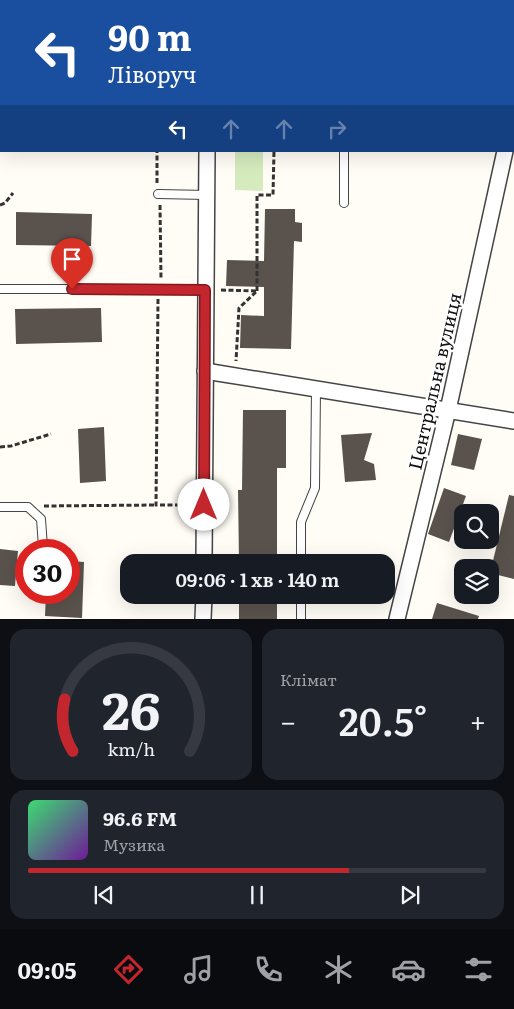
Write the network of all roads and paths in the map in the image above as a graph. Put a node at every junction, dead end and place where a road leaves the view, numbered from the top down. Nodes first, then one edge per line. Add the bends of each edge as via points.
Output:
1 (157, 152) edge
2 (207, 152) edge
3 (274, 152) edge
4 (344, 152) edge
5 (505, 152) edge
6 (13, 193) dead end
7 (159, 194) junction
8 (207, 195) junction
9 (344, 203) dead end
10 (0, 205) edge
11 (0, 289) edge
12 (162, 290) junction
13 (205, 290) junction
14 (257, 290) junction
15 (204, 372) junction
16 (235, 376) junction
17 (316, 389) junction
18 (448, 410) junction
19 (514, 421) edge
20 (51, 434) dead end
21 (0, 447) edge
22 (156, 505) junction
23 (204, 505) junction
24 (0, 507) edge
25 (28, 507) junction
26 (42, 539) edge
27 (204, 554) edge
28 (301, 554) edge
29 (204, 604) edge
30 (301, 604) edge
31 (203, 619) edge
32 (301, 619) edge
33 (397, 619) edge

1 - 7 path
2 - 8 street
3 - 14 path via 273,195 257,195
4 - 9 lane
5 - 18 street, Центральна вулиця
6 - 10 path via 6,203
7 - 8 lane
7 - 12 path
8 - 13 street
11 - 12 lane
12 - 13 lane
12 - 22 path via 158,296
13 - 14 path
13 - 15 street
14 - 16 path via 239,308
15 - 16 street
15 - 23 street
16 - 17 street
17 - 18 street
17 - 28 lane via 315,488 301,522
18 - 19 street
18 - 33 street, Центральна вулиця
20 - 21 path
22 - 23 path
22 - 25 path
23 - 27 street
24 - 25 lane
25 - 26 lane via 41,518
29 - 31 street
30 - 32 lane

